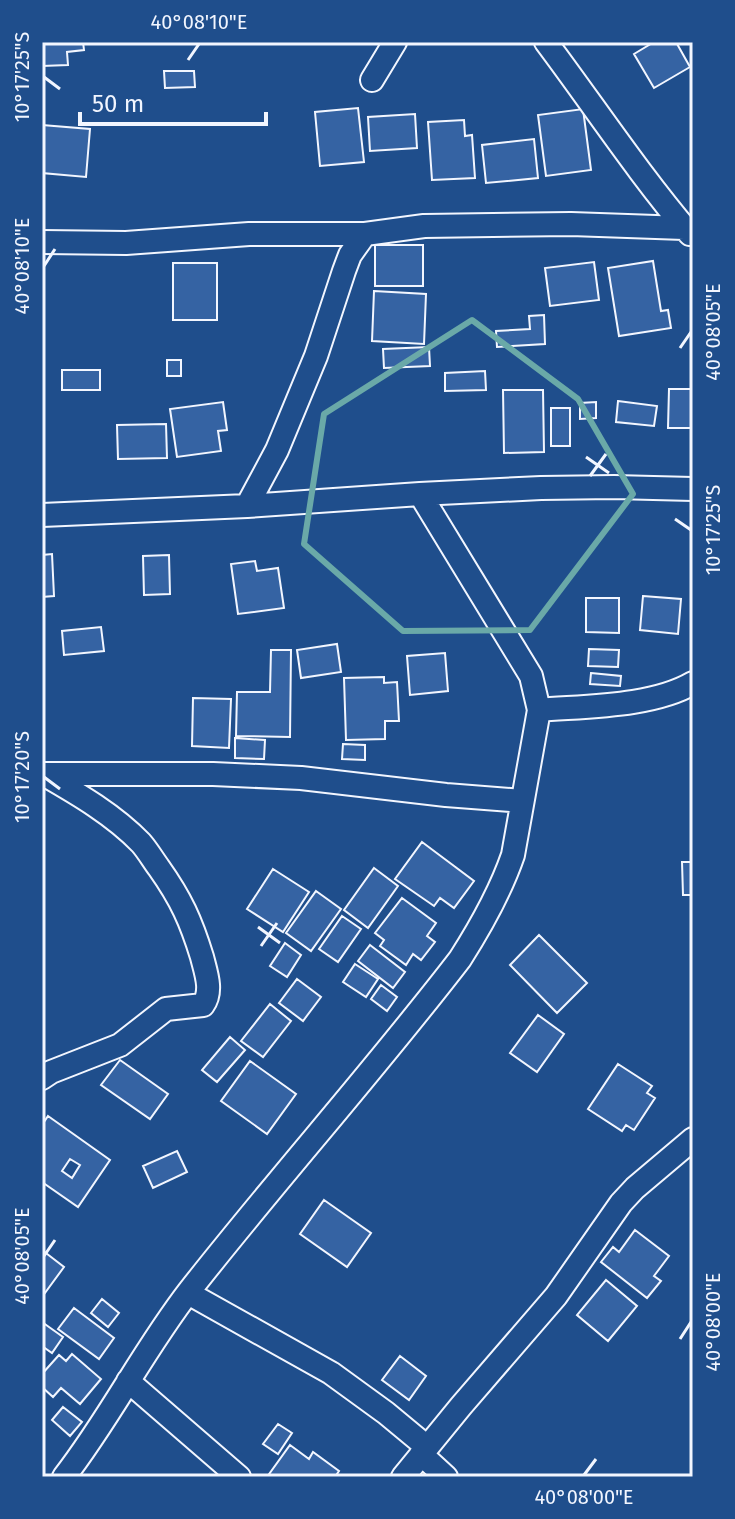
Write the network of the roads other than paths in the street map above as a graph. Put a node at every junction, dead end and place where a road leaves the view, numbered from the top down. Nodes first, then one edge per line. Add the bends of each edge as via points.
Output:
1 (395, 42) edge
2 (546, 42) edge
3 (372, 80) dead end
4 (689, 233) edge
5 (365, 234) junction
6 (42, 242) edge
7 (693, 489) edge
8 (420, 494) junction
9 (247, 506) junction
10 (42, 515) edge
11 (693, 683) edge
12 (539, 710) junction
13 (43, 774) edge
14 (522, 801) junction
15 (42, 1078) edge
16 (693, 1139) edge
17 (188, 1293) junction
18 (128, 1381) junction
19 (424, 1450) junction
20 (64, 1477) edge
21 (239, 1477) edge
22 (403, 1477) edge
23 (446, 1477) edge

1 - 3 street
2 - 4 street
4 - 5 street via 571,224 424,226
5 - 6 street
5 - 9 street via 350,255 316,356
7 - 8 street
8 - 9 street
8 - 12 street via 531,676
9 - 10 street
11 - 12 street via 642,701
12 - 14 street
13 - 14 street via 301,778
13 - 15 street via 85,798 142,844 179,897 209,991 203,1005 166,1009 120,1045
14 - 17 street via 505,877 460,959
16 - 19 street via 621,1203 556,1296
17 - 18 street
17 - 19 street via 331,1373 386,1413
18 - 20 street
18 - 21 street
19 - 22 street
19 - 23 street

